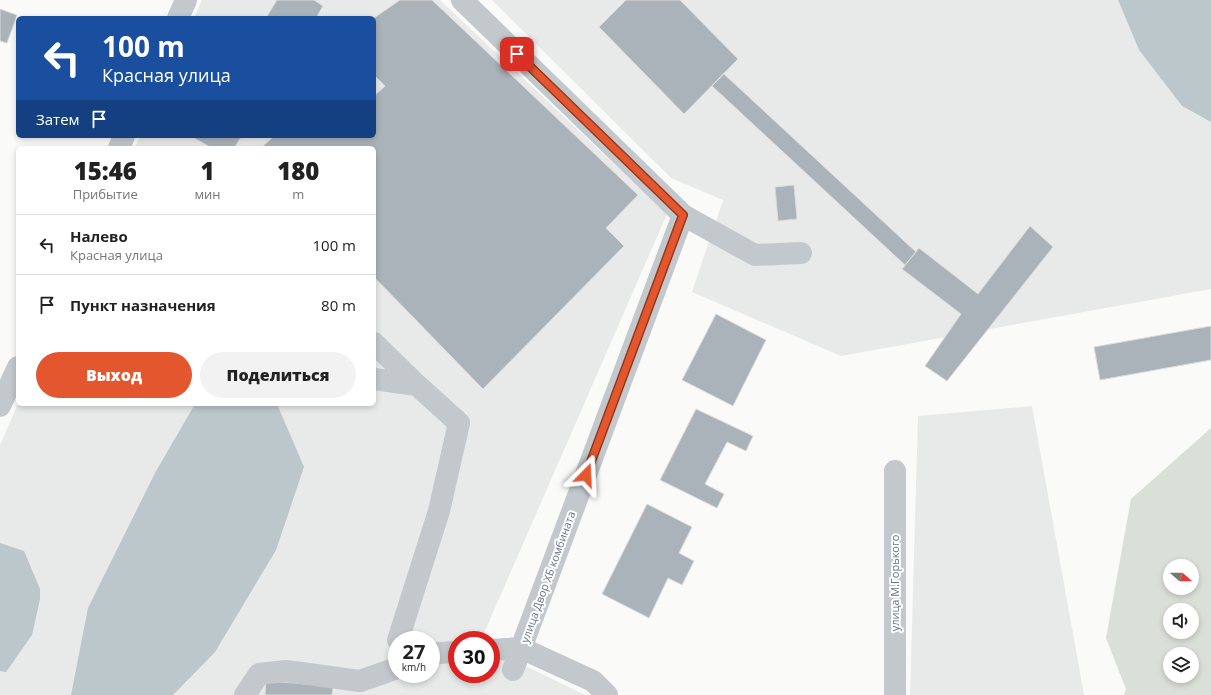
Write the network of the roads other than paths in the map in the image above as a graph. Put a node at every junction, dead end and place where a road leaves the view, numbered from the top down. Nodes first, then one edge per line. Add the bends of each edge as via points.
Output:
1 (186, 0) edge
2 (462, 0) edge
3 (179, 16) edge
4 (683, 215) junction
5 (801, 253) dead end
6 (376, 345) edge
7 (16, 371) edge
8 (376, 379) edge
9 (417, 385) junction
10 (0, 406) edge
11 (895, 471) dead end
12 (401, 631) edge
13 (521, 648) junction
14 (500, 649) edge
15 (513, 670) dead end
16 (388, 672) edge
17 (245, 695) edge
18 (607, 695) edge
19 (895, 695) edge

1 - 3 street
2 - 4 street
4 - 5 street via 755,255
4 - 13 street, улица Двор ХБ комбината
6 - 9 street
7 - 10 street
8 - 9 street
9 - 12 street via 459,423 439,511
11 - 19 street, улица М.Горького
13 - 14 street
13 - 15 street, улица Двор ХБ комбината
13 - 18 street via 592,681
16 - 17 street via 360,681 286,671 259,674

